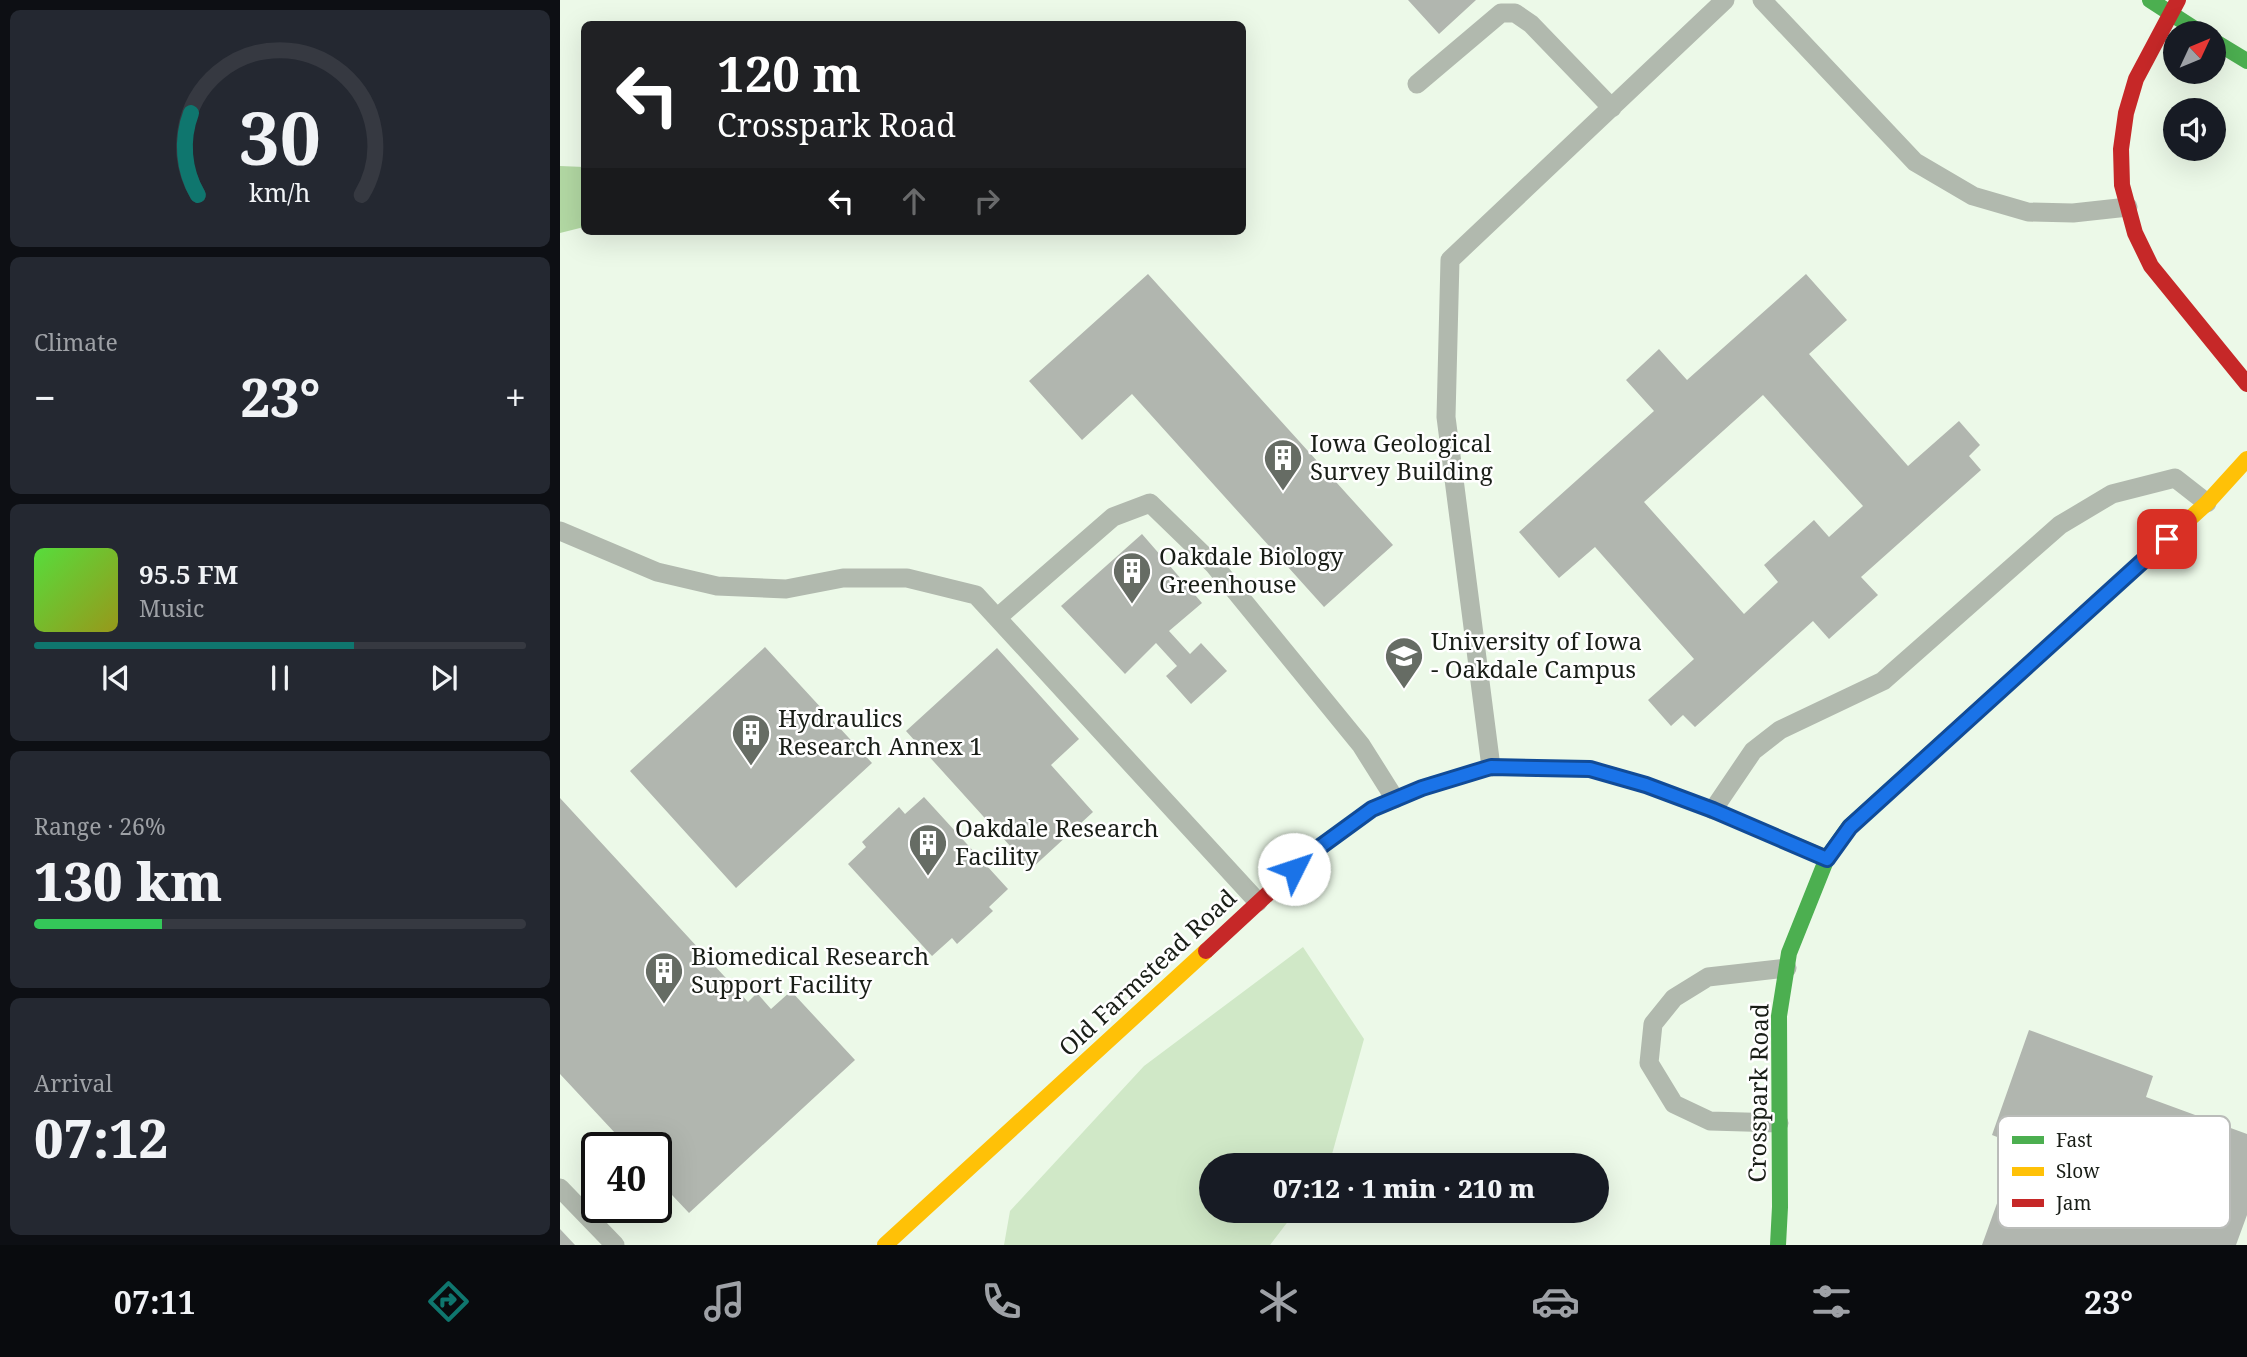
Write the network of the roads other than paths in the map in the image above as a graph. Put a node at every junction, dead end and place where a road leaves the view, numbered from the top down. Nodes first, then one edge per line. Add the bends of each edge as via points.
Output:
1 (1726, 0) edge
2 (1762, 0) edge
3 (2150, 0) edge
4 (2178, 0) edge
5 (2170, 15) junction
6 (2180, 21) edge
7 (2226, 48) edge
8 (2247, 61) edge
9 (1417, 84) dead end
10 (1612, 107) junction
11 (2128, 208) junction
12 (2247, 384) edge
13 (2247, 458) edge
14 (2207, 503) junction
15 (560, 531) edge
16 (997, 618) junction
17 (1491, 767) junction
18 (1395, 799) junction
19 (1713, 810) junction
20 (1827, 859) junction
21 (1258, 902) junction
22 (1787, 968) junction
23 (1779, 1122) junction
24 (560, 1188) edge
25 (615, 1245) edge
26 (886, 1245) edge
27 (1778, 1245) edge

1 - 10 lane
2 - 11 lane via 1915,162 1973,196 2028,212
3 - 5 street
4 - 5 street
5 - 6 street
5 - 11 street via 2136,79 2126,113 2121,149
7 - 8 street
9 - 10 lane via 1501,13 1515,13
10 - 17 lane via 1451,260 1446,417
11 - 12 street via 2151,266
13 - 14 street, Crosspark Road
14 - 19 lane via 2175,478 2112,494 2060,526 1882,681 1780,730 1753,751
14 - 20 street, Crosspark Road via 1850,827
15 - 16 lane via 657,572 717,586 786,589 844,578 907,578 976,594
16 - 18 lane via 1113,517 1150,502 1223,575 1361,745
16 - 21 lane
17 - 18 street, Old Farmstead Road
17 - 19 street, Old Farmstead Road via 1590,769
18 - 21 street, Old Farmstead Road via 1372,809 1313,852
19 - 20 street, Old Farmstead Road
20 - 22 street, Crosspark Road
21 - 26 street, Old Farmstead Road
22 - 23 street, Crosspark Road via 1779,1016
22 - 23 lane via 1708,977 1674,998 1654,1024 1649,1063 1674,1104 1710,1121
23 - 27 street, Crosspark Road
24 - 25 lane

